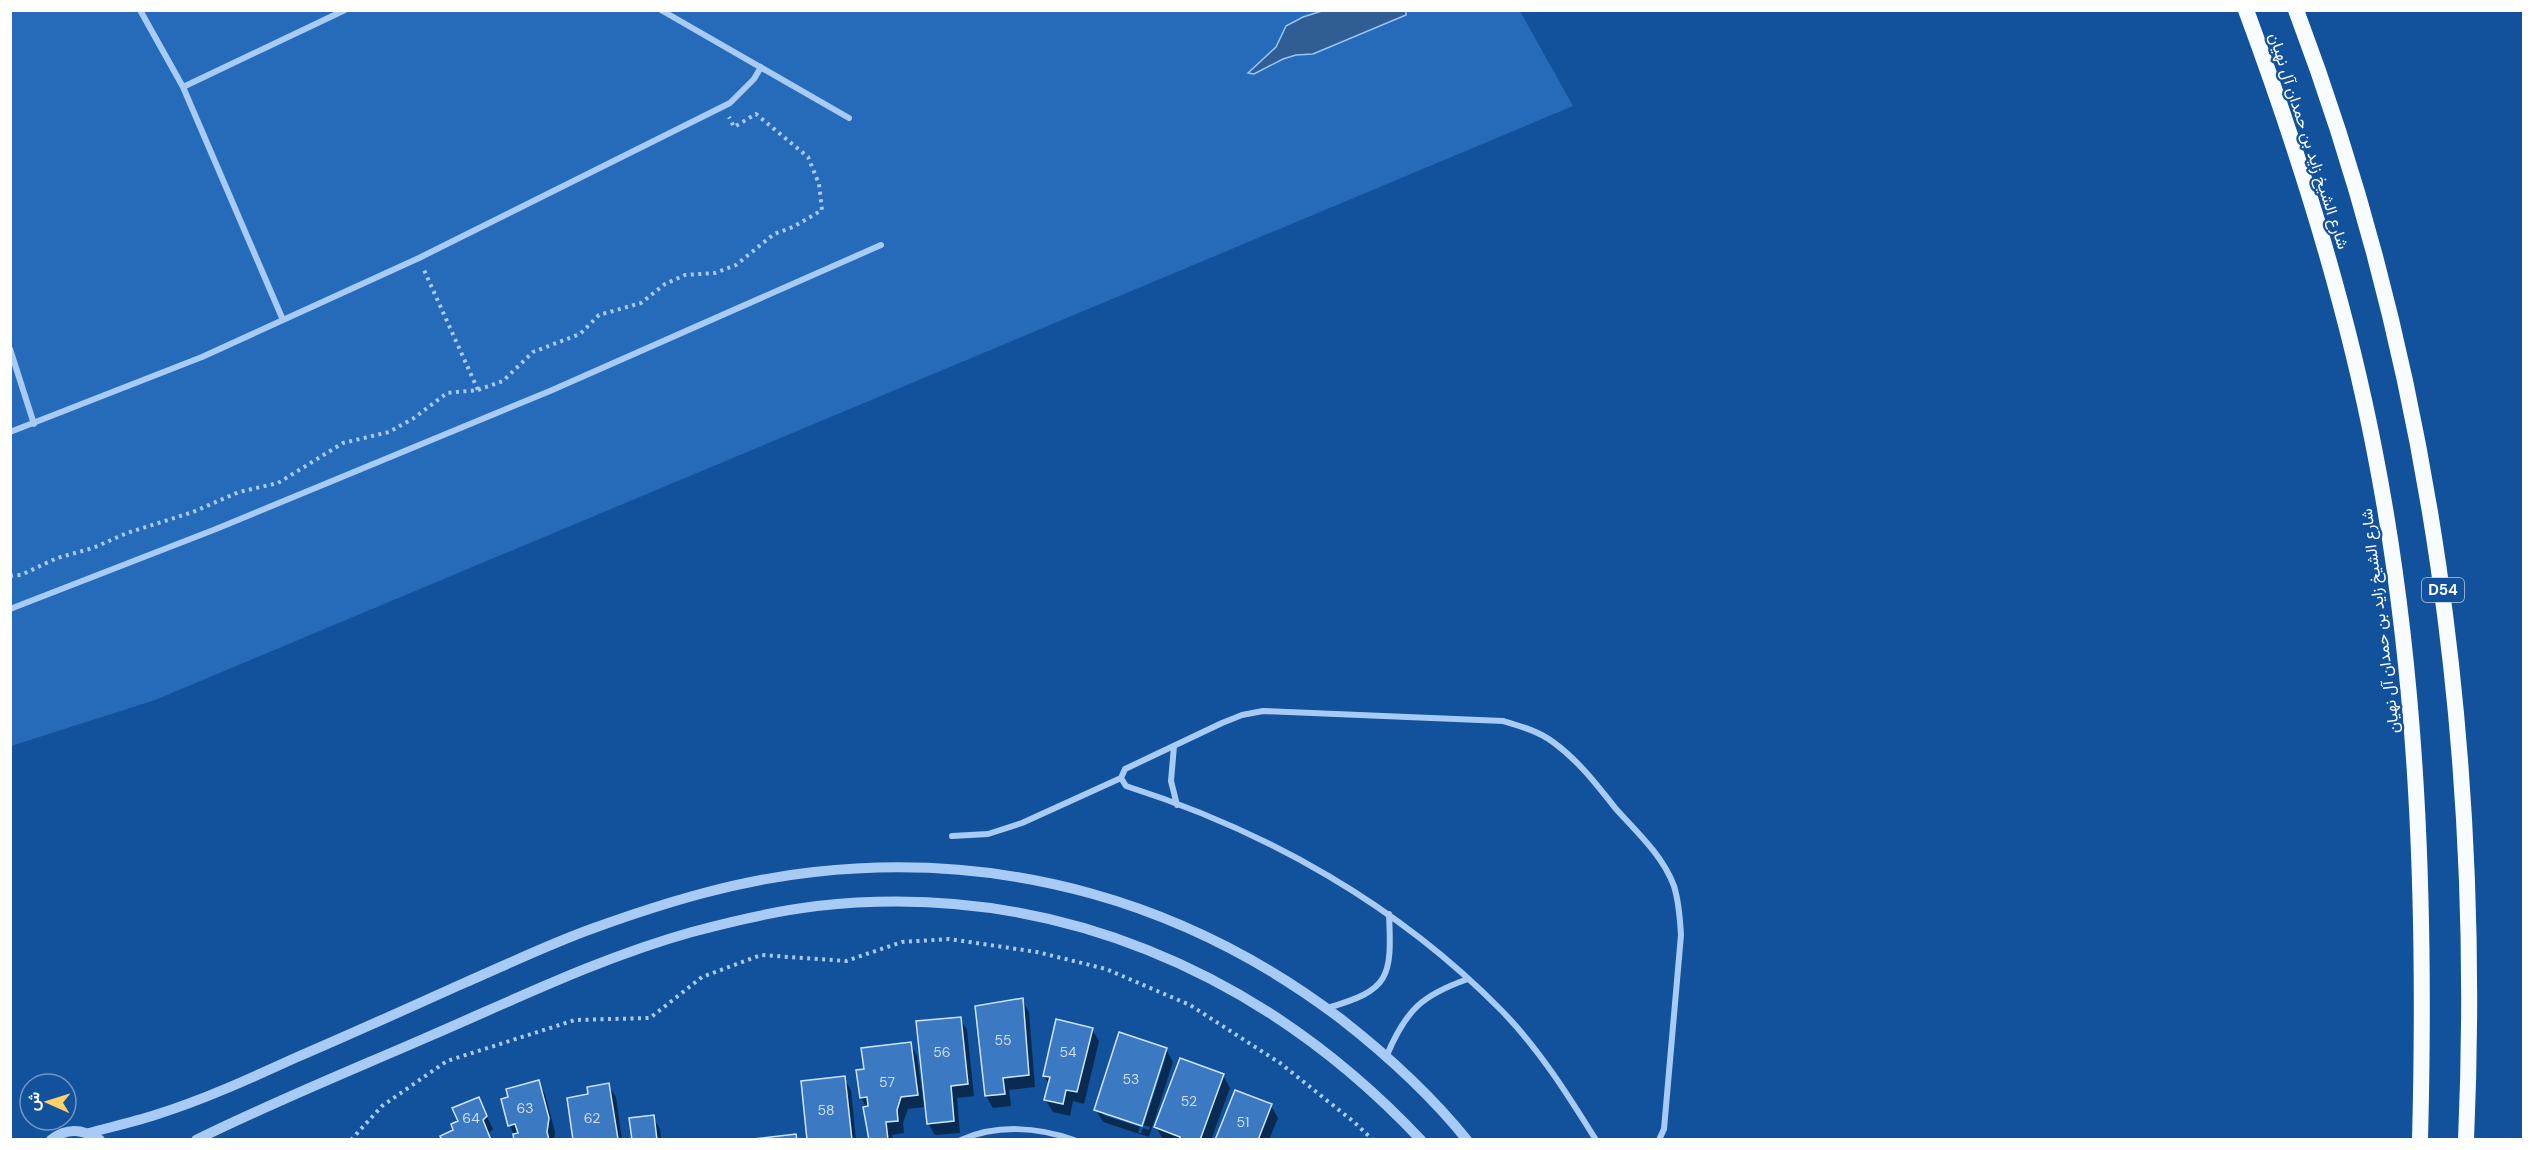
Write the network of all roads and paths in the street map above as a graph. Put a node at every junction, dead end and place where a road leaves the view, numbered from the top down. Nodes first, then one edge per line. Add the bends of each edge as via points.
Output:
1 (140, 10) edge
2 (345, 10) edge
3 (661, 10) edge
4 (2246, 10) edge
5 (2296, 10) edge
6 (761, 67) junction
7 (183, 87) junction
8 (724, 106) junction
9 (849, 118) dead end
10 (881, 245) dead end
11 (418, 258) junction
12 (283, 320) junction
13 (10, 349) edge
14 (478, 390) junction
15 (34, 424) junction
16 (10, 432) edge
17 (10, 576) edge
18 (10, 609) edge
19 (1174, 746) junction
20 (1121, 778) junction
21 (1177, 805) junction
22 (952, 836) dead end
23 (1389, 914) junction
24 (1468, 979) junction
25 (1327, 1008) junction
26 (1387, 1055) junction
27 (89, 1133) junction
28 (51, 1140) edge
29 (100, 1140) edge
30 (196, 1140) edge
31 (351, 1140) edge
32 (961, 1140) edge
33 (1074, 1140) edge
34 (1372, 1140) edge
35 (1421, 1140) edge
36 (1467, 1140) edge
37 (1596, 1140) edge
38 (1659, 1140) edge
39 (2420, 1140) edge
40 (2466, 1140) edge

1 - 7 street
2 - 7 street
3 - 6 street
4 - 39 highway, شارع الشيخ زايد بن حمدان آل نهيان / D54 via 2314,208 2343,311 2375,450 2389,532 2407,684 2420,872
5 - 40 highway, شارع الشيخ زايد بن حمدان آل نهيان / D54 via 2342,144 2384,289 2418,437 2442,586 2456,720 2466,896
6 - 8 street via 743,92
6 - 9 street
7 - 12 street
8 - 11 street
8 - 14 path via 734,128 756,114 808,157 819,184 822,210 774,234 736,265 715,273 685,275 665,284 641,303 599,315 580,334 533,352 503,381
10 - 18 street via 539,395 216,529
11 - 12 street
11 - 14 path
12 - 15 street
13 - 15 street
14 - 17 path via 447,393 389,432 343,443 278,483 239,492
15 - 16 street
19 - 20 street via 1125,769
19 - 21 street via 1172,781
19 - 38 street via 1242,715 1285,710 1503,721 1551,741 1572,757 1662,861 1680,909 1664,1129
20 - 21 street via 1126,786
20 - 22 street via 1022,823 988,834
21 - 23 street via 1288,851
23 - 24 street
23 - 25 street via 1391,951 1380,982 1369,994
24 - 26 street via 1438,990 1411,1011
24 - 37 street via 1534,1049
25 - 26 street
25 - 27 street via 1238,951 1149,911 1097,894 1044,881 953,870 906,867 814,872 723,888 591,929 218,1092 156,1115
26 - 36 street
27 - 28 street via 67,1131
27 - 29 street
30 - 35 street via 609,960 732,922 816,906 869,902 976,906 1028,915 1101,933 1181,963 1229,987 1318,1045 1391,1108
31 - 34 path via 382,1106 447,1061 575,1020 650,1018 702,977 761,956 846,961 902,942 949,939 1037,952 1106,969 1190,1005 1280,1063
32 - 33 street via 994,1130 1019,1129

